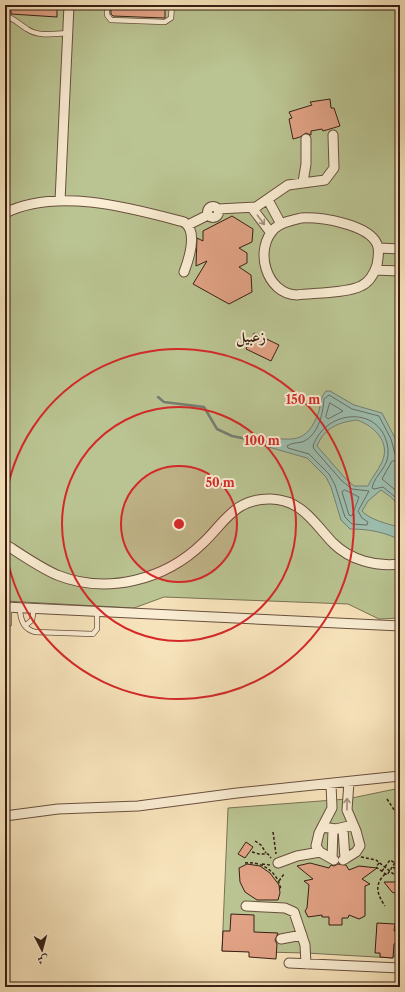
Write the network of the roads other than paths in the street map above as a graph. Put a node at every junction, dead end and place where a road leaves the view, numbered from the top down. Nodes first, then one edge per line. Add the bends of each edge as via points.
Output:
1 (69, 5) edge
2 (107, 5) edge
3 (172, 5) edge
4 (5, 16) edge
5 (68, 33) junction
6 (333, 135) dead end
7 (306, 139) dead end
8 (303, 182) junction
9 (268, 200) junction
10 (60, 201) junction
11 (252, 208) junction
12 (5, 213) edge
13 (281, 224) junction
14 (188, 225) junction
15 (271, 233) junction
16 (378, 248) junction
17 (400, 249) edge
18 (376, 270) junction
19 (400, 271) edge
20 (184, 272) dead end
21 (5, 544) edge
22 (400, 564) edge
23 (7, 607) edge
24 (20, 608) junction
25 (34, 608) junction
26 (97, 611) junction
27 (26, 624) junction
28 (400, 626) edge
29 (5, 628) edge
30 (400, 776) edge
31 (349, 782) junction
32 (331, 784) junction
33 (5, 816) edge
34 (353, 825) junction
35 (322, 827) junction
36 (333, 829) junction
37 (343, 829) junction
38 (320, 852) junction
39 (338, 859) junction
40 (277, 862) road end
41 (246, 906) dead end
42 (302, 935) junction
43 (281, 940) dead end
44 (399, 945) edge
45 (289, 963) dead end
46 (306, 964) junction
47 (400, 968) edge

1 - 5 street
2 - 3 lane via 110,20 165,22 171,18
4 - 5 lane via 37,34
5 - 10 street
6 - 8 street via 332,173 320,182
7 - 8 street
8 - 9 street via 281,188
9 - 11 street
9 - 13 street
10 - 12 street via 28,204
10 - 14 street via 119,207 181,221
11 - 14 street via 218,209 217,216 208,216
11 -> 15 street
13 - 15 street
13 - 16 street via 301,218 321,219 359,229 374,239
14 - 20 street via 190,244
15 - 18 street via 265,255 267,269 274,286 285,293 297,295 358,288 371,279
16 - 17 street
16 - 18 street
18 - 19 street
21 - 22 street via 39,566 68,579 102,584 127,582 150,576 179,562 204,542 235,509 252,502 271,499 289,502 306,512 334,543 351,556 371,563
23 - 24 street
23 - 29 lane via 9,624
24 - 25 street
24 - 27 lane via 20,619
25 - 26 street
25 - 27 lane via 32,620
26 - 27 lane via 97,629 93,634 35,632
26 - 28 street
30 - 31 street
31 - 32 street
34 -> 31 street via 347,810
32 - 33 street via 138,806 58,809
32 - 35 street via 332,808
34 - 37 street
34 - 39 street via 358,835 359,849
35 - 36 street
35 - 38 street via 316,843
36 - 37 street
36 - 39 street
37 - 39 street
38 - 39 street
38 - 40 street
41 - 42 street via 292,910
42 - 43 street
42 - 46 street
44 - 47 lane
45 - 46 street
46 - 47 street

